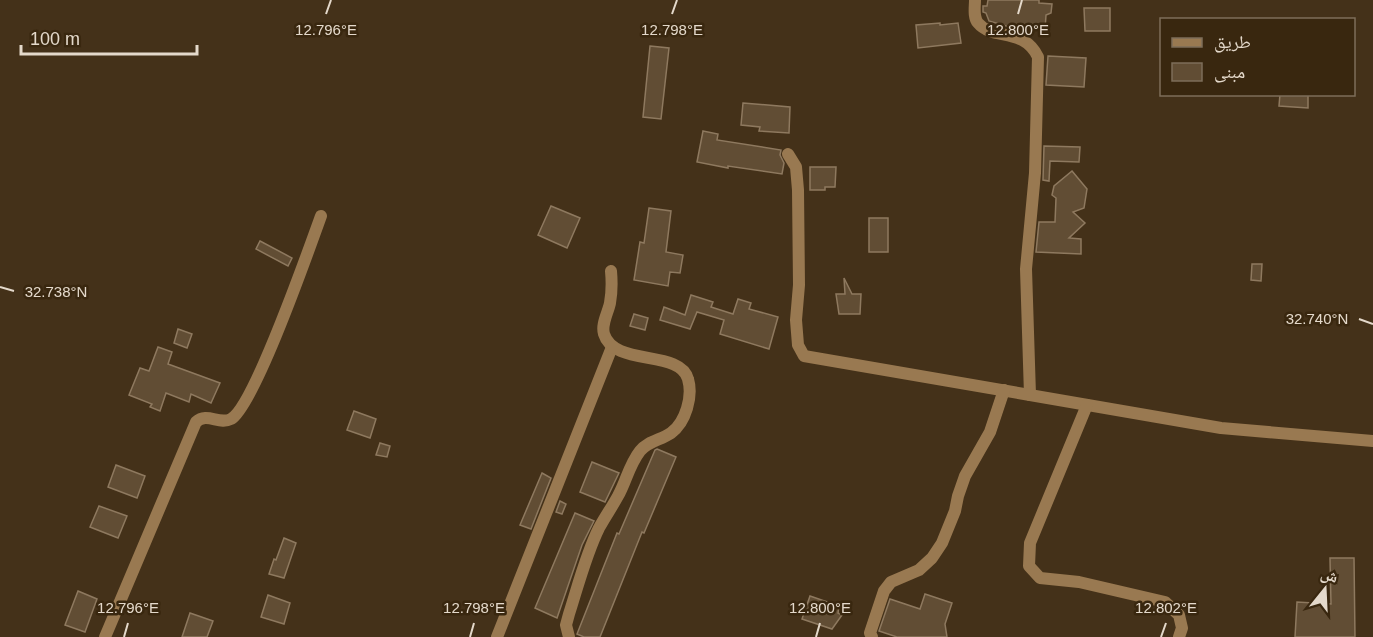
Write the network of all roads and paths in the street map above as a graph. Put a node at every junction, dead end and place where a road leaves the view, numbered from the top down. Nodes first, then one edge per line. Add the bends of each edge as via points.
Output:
1 (975, 0) edge
2 (788, 154) dead end
3 (321, 216) dead end
4 (611, 271) dead end
5 (612, 347) junction
6 (1004, 390) junction
7 (1030, 395) junction
8 (1087, 405) junction
9 (1373, 441) edge
10 (105, 637) edge
11 (497, 637) edge
12 (569, 637) edge
13 (872, 637) edge
14 (1179, 637) edge

1 - 7 street via 978,24 1028,42 1038,57 1035,173 1026,269
2 - 6 street via 796,167 798,190 796,320 800,353 821,361
3 - 10 street via 268,354 243,404 232,419 205,417 196,422
4 - 5 street via 604,334
5 - 11 street
5 - 12 street via 681,370 688,376 690,394 677,427 641,449 598,530 566,625
6 - 7 street
6 - 13 street via 942,543 919,570 891,582 884,591
7 - 8 street
8 - 9 street via 1221,428
8 - 14 street via 1030,543 1029,566 1040,578 1079,582 1165,602 1179,615

